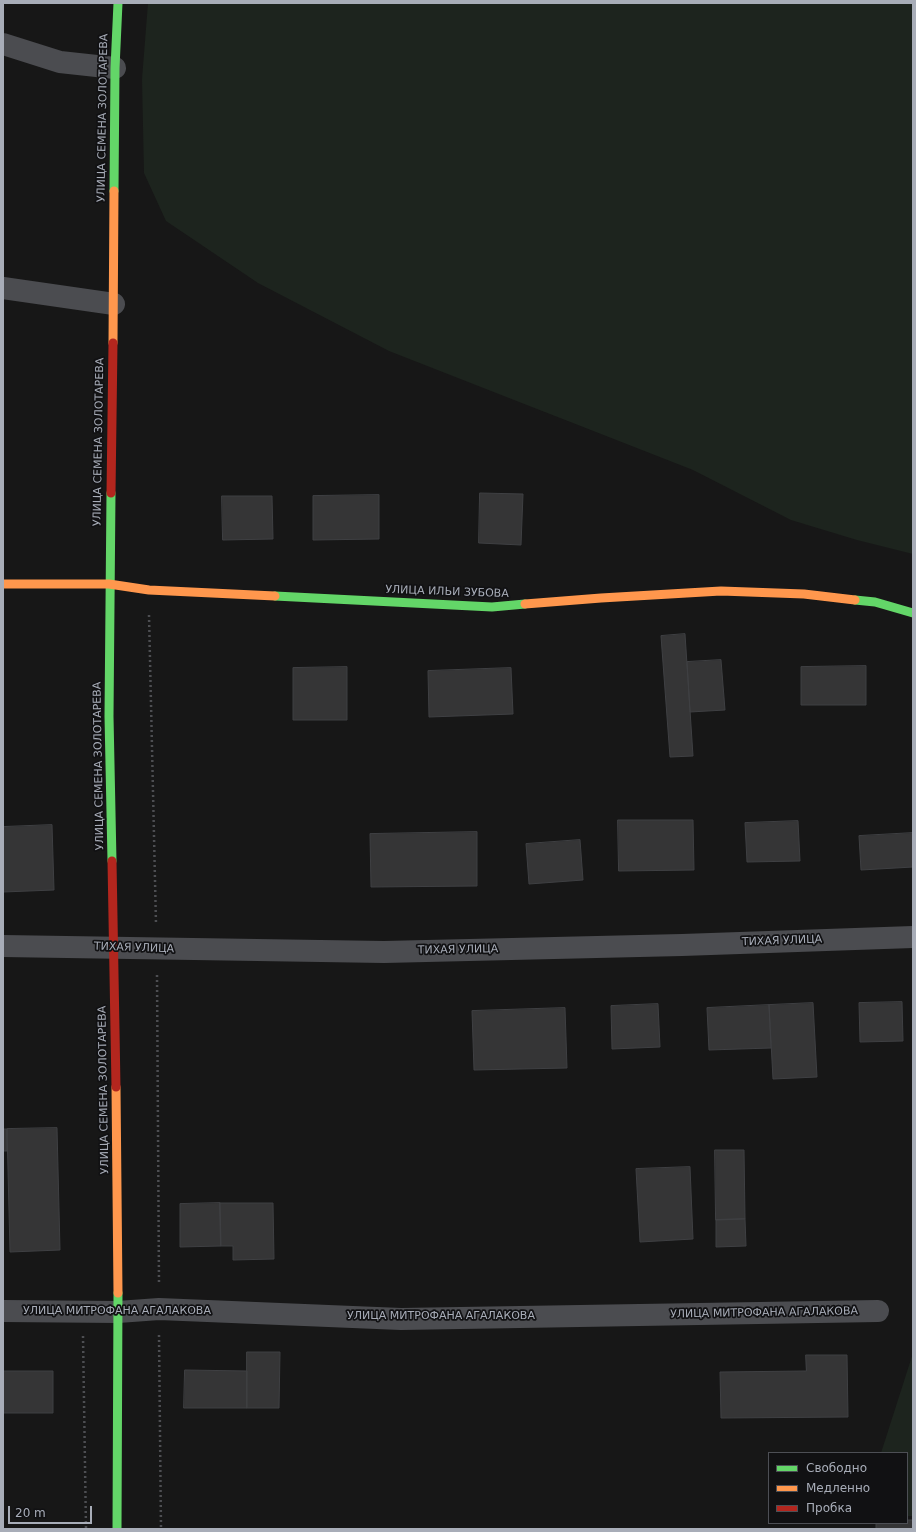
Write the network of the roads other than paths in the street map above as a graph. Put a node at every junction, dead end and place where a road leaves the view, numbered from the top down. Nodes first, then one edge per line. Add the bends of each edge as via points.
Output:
1 (118, 3) edge
2 (3, 44) edge
3 (115, 68) junction
4 (3, 288) edge
5 (114, 304) junction
6 (3, 584) edge
7 (109, 584) junction
8 (913, 614) edge
9 (913, 936) edge
10 (3, 946) edge
11 (114, 947) junction
12 (3, 1311) edge
13 (878, 1311) dead end
14 (118, 1312) junction
15 (117, 1529) edge

1 - 3 street, УЛИЦА СЕМЕНА ЗОЛОТАРЕВА
2 - 3 street via 60,62
3 - 5 street, УЛИЦА СЕМЕНА ЗОЛОТАРЕВА
4 - 5 street
5 - 7 street, УЛИЦА СЕМЕНА ЗОЛОТАРЕВА
6 - 7 street, УЛИЦА ИЛЬИ ЗУБОВА
7 - 8 street, УЛИЦА ИЛЬИ ЗУБОВА via 149,590 492,607 721,591 804,594 874,602
7 - 11 street, УЛИЦА СЕМЕНА ЗОЛОТАРЕВА
9 - 11 street, ТИХАЯ УЛИЦА via 682,945 384,952
10 - 11 street, ТИХАЯ УЛИЦА
11 - 14 street, УЛИЦА СЕМЕНА ЗОЛОТАРЕВА
12 - 14 street, УЛИЦА МИТРОФАНА АГАЛАКОВА
13 - 14 street, УЛИЦА МИТРОФАНА АГАЛАКОВА via 401,1318 159,1309
14 - 15 street, УЛИЦА СЕМЕНА ЗОЛОТАРЕВА

